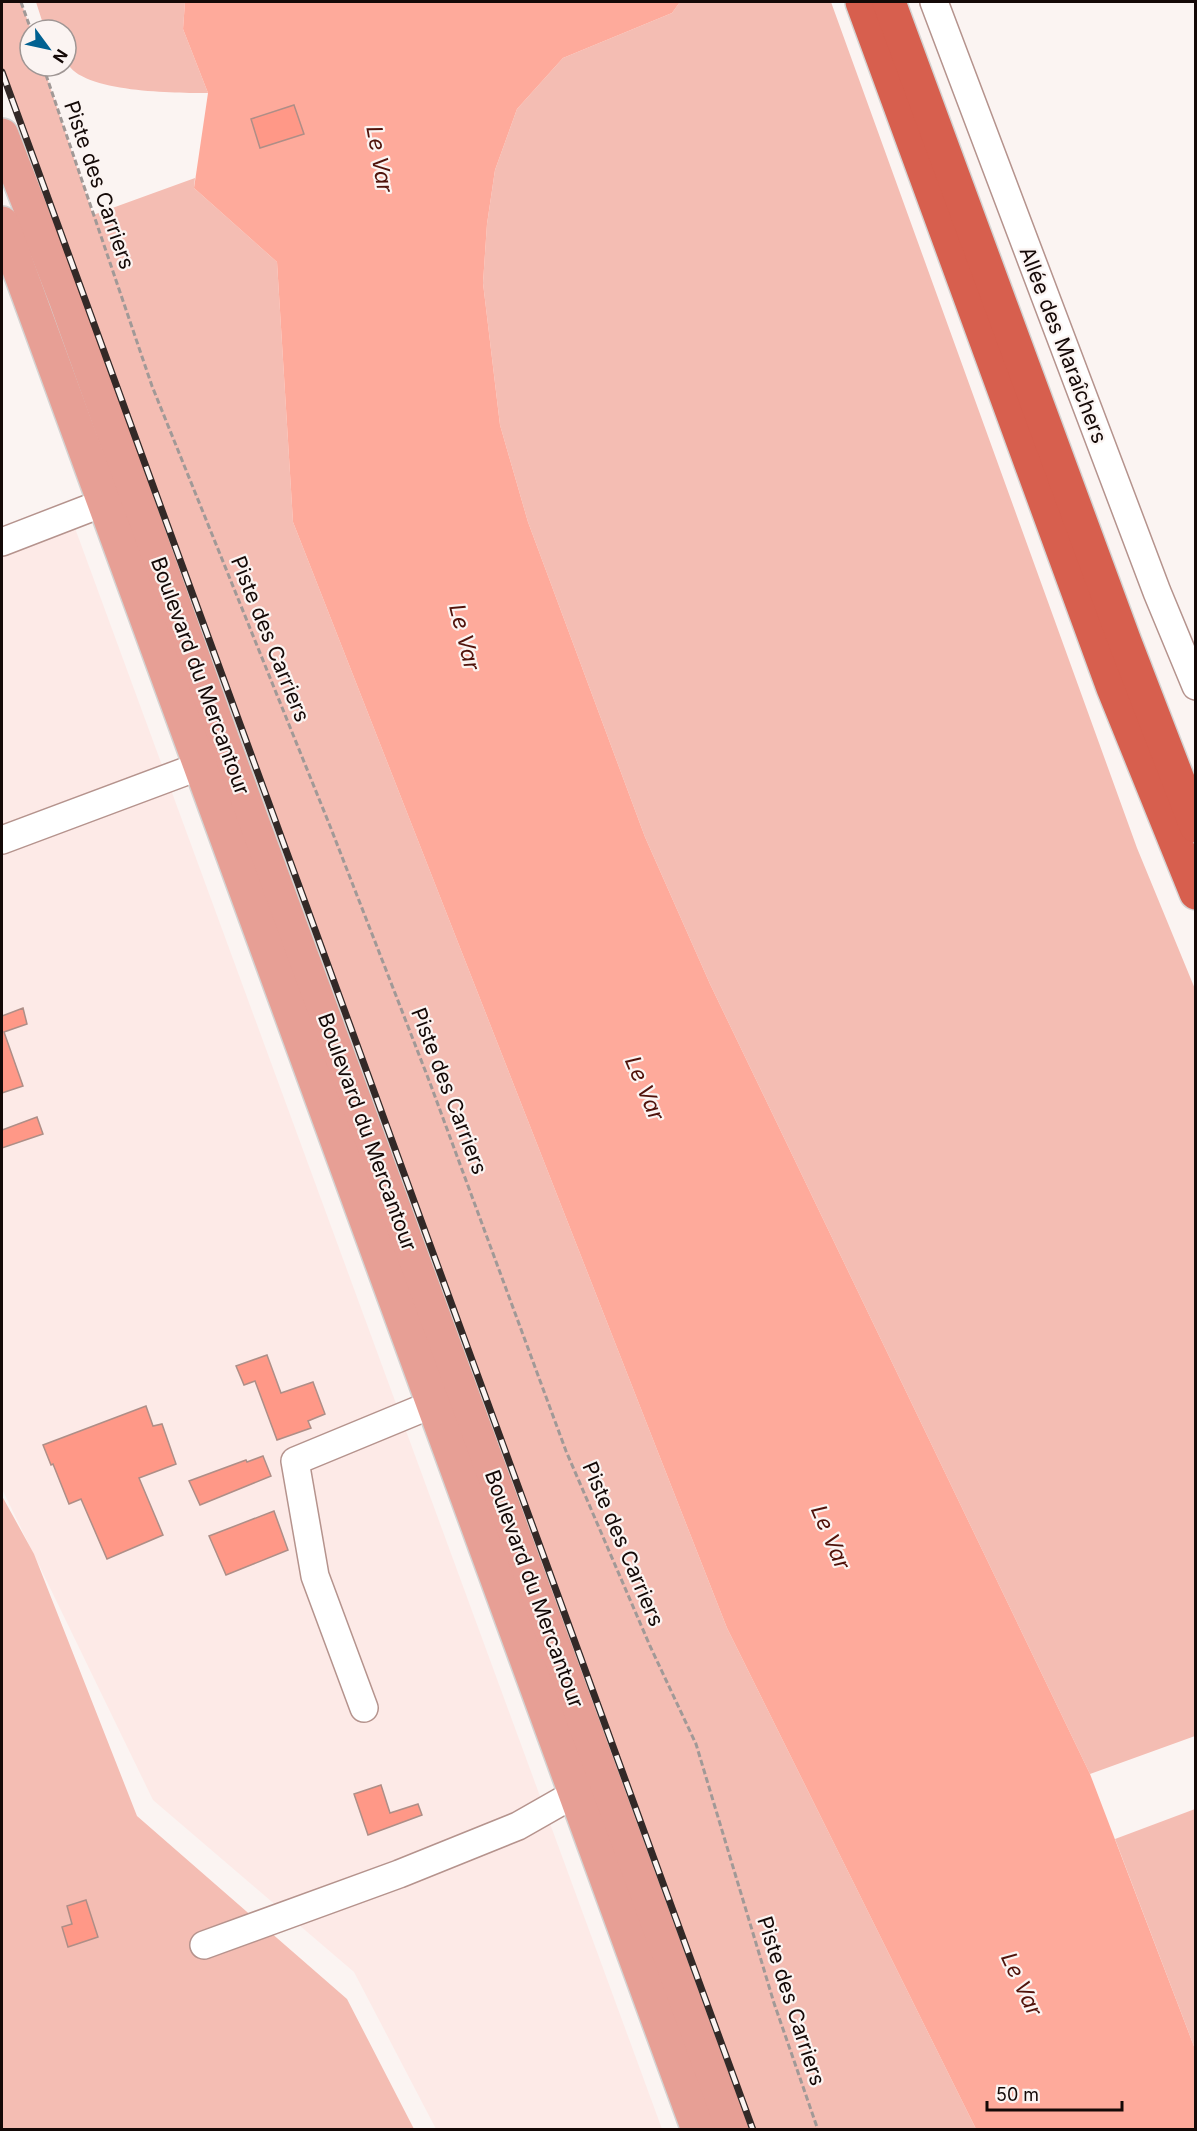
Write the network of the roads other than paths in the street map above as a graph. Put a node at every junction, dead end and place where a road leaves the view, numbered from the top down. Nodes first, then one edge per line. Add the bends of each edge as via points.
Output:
1 (862, 2) edge
2 (889, 2) edge
3 (934, 2) edge
4 (2, 135) edge
5 (2, 223) edge
6 (103, 502) junction
7 (2, 542) edge
8 (1196, 686) edge
9 (200, 766) junction
10 (1196, 826) edge
11 (2, 840) edge
12 (1196, 892) edge
13 (433, 1404) junction
14 (364, 1708) dead end
15 (576, 1793) junction
16 (204, 1945) dead end
17 (698, 2130) edge
18 (732, 2130) edge

1 - 12 highway via 1113,688
2 - 10 highway
3 - 8 street, Allée des Maraîchers
4 - 18 main road, Boulevard du Mercantour via 65,298 227,752
5 - 6 main road, Boulevard du Mercantour
6 - 7 street
6 - 9 main road, Boulevard du Mercantour
9 - 11 street
9 - 13 main road, Boulevard du Mercantour
13 - 14 street via 295,1461 315,1576
13 - 15 main road, Boulevard du Mercantour
15 - 16 street via 518,1826
15 - 17 main road, Boulevard du Mercantour

